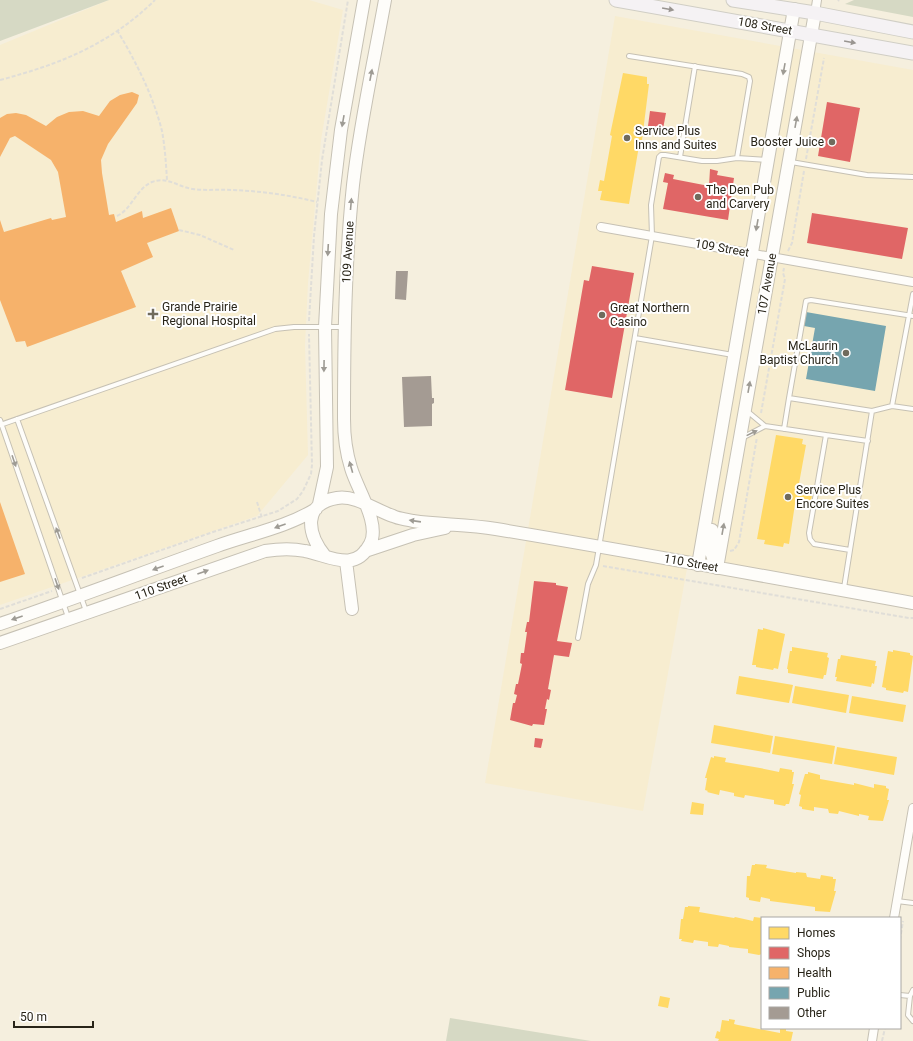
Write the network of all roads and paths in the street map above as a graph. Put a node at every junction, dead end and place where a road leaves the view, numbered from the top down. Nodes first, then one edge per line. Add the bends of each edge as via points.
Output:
1 (155, 0) edge
2 (348, 0) edge
3 (364, 0) edge
4 (385, 0) edge
5 (616, 0) edge
6 (733, 0) edge
7 (795, 4) edge
8 (816, 6) edge
9 (117, 30) junction
10 (790, 31) junction
11 (913, 32) edge
12 (812, 34) junction
13 (913, 53) edge
14 (629, 56) dead end
15 (824, 58) dead end
16 (695, 66) junction
17 (0, 80) edge
18 (680, 157) junction
19 (738, 158) junction
20 (768, 160) junction
21 (788, 162) junction
22 (805, 164) junction
23 (913, 177) edge
24 (167, 180) junction
25 (317, 202) junction
26 (117, 216) dead end
27 (601, 227) dead end
28 (179, 230) dead end
29 (652, 236) junction
30 (234, 250) dead end
31 (752, 253) junction
32 (772, 256) junction
33 (786, 259) junction
34 (913, 282) edge
35 (913, 294) edge
36 (911, 316) edge
37 (309, 327) junction
38 (325, 327) junction
39 (345, 327) junction
40 (635, 338) junction
41 (733, 355) junction
42 (727, 394) junction
43 (789, 398) junction
44 (892, 406) junction
45 (745, 410) junction
46 (913, 410) edge
47 (872, 411) junction
48 (17, 419) junction
49 (760, 422) junction
50 (0, 423) edge
51 (765, 426) junction
52 (784, 429) junction
53 (758, 430) junction
54 (826, 435) junction
55 (739, 439) junction
56 (868, 441) junction
57 (257, 502) dead end
58 (364, 504) junction
59 (317, 507) junction
60 (262, 518) junction
61 (468, 525) junction
62 (599, 548) junction
63 (720, 550) junction
64 (850, 550) junction
65 (365, 551) junction
66 (325, 556) junction
67 (346, 561) junction
68 (698, 564) junction
69 (596, 565) junction
70 (717, 568) junction
71 (75, 581) junction
72 (58, 588) junction
73 (844, 590) junction
74 (81, 596) junction
75 (63, 602) junction
76 (913, 603) edge
77 (0, 609) edge
78 (352, 610) dead end
79 (87, 613) junction
80 (913, 618) edge
81 (69, 619) junction
82 (0, 624) edge
83 (578, 638) dead end
84 (0, 643) edge
85 (913, 808) edge
86 (911, 828) edge
87 (897, 901) junction
88 (913, 903) edge
89 (894, 917) edge
90 (913, 990) edge
91 (901, 995) edge
92 (910, 996) junction
93 (913, 1021) edge
94 (874, 1029) edge
95 (885, 1029) edge
96 (872, 1041) edge
97 (882, 1041) edge

1 - 9 path
2 - 25 path via 324,140
3 -> 38 street, 109 Avenue via 335,173 328,247
39 -> 4 street, 109 Avenue via 353,184
5 -> 10 main road, 108 Street
6 - 7 main road, 108 Street
7 - 8 main road, 108 Street
7 - 10 street, 107 Avenue
8 - 11 main road, 108 Street
8 - 12 street, 107 Avenue
9 - 17 path via 64,60
9 - 24 path via 142,76 156,112 162,132
10 - 12 main road, 108 Street
10 -> 20 street, 107 Avenue
12 -> 13 main road, 108 Street
21 -> 12 street, 107 Avenue
14 - 16 lane
15 - 22 path
16 - 18 lane
16 - 19 lane via 742,74 750,81
18 - 19 lane via 702,162
18 - 29 lane via 665,154 659,157 651,204
19 - 20 lane
20 -> 31 street, 107 Avenue
21 - 22 lane
21 - 32 street, 107 Avenue
22 - 23 lane via 867,175
22 - 33 path via 792,243
24 - 25 path via 191,189 254,191
24 - 26 path via 146,185 125,211
25 - 37 path
27 - 29 street, 109 Street
28 - 30 path via 200,235
29 - 31 street, 109 Street
29 - 40 lane
31 - 32 street, 109 Street
31 - 41 street, 107 Avenue
32 - 33 street, 109 Street
45 -> 32 street, 107 Avenue
33 - 34 street, 109 Street
33 - 49 path via 782,273 785,279
35 - 36 lane
36 - 43 lane via 806,301
36 - 44 lane
37 - 38 lane
37 - 48 lane via 275,329
37 - 60 path via 313,455 311,474 308,484 297,499 278,512
38 - 39 lane
38 -> 59 street, 109 Avenue via 327,455 326,474
58 -> 39 street, 109 Avenue via 352,472 346,444
40 - 41 lane
40 - 62 lane
41 - 42 street, 107 Avenue
42 - 68 street, 107 Avenue
42 - 70 street via 728,425 710,541 710,549
43 - 47 lane
43 - 52 lane
44 - 46 lane
44 - 47 lane
45 - 49 lane
45 - 55 street, 107 Avenue
47 - 56 lane
48 - 50 lane
71 -> 48 lane
49 - 51 lane
50 -> 72 lane
51 - 52 lane
51 - 53 lane
52 - 54 lane
55 -> 53 lane
53 - 63 path via 739,542 734,550
54 - 56 lane
54 - 64 lane via 810,539 814,544
63 -> 55 street, 107 Avenue
56 - 64 lane
57 - 60 path
58 - 59 street via 348,498 338,498
61 -> 58 street, 110 Street via 394,517
58 - 65 street via 372,518 373,526 371,543
59 - 66 street via 311,531 314,542
59 -> 74 street, 110 Street via 291,522 218,545
60 - 71 path via 213,532
61 - 62 street, 110 Street
61 - 65 street, 110 Street via 426,532
62 - 68 street, 110 Street
62 - 69 lane
63 - 70 street, 107 Avenue
64 - 73 lane
65 - 67 street
66 - 67 street via 337,561
79 -> 66 street, 110 Street via 265,551 296,549
67 - 78 street
68 - 70 street, 110 Street
69 - 80 path
69 - 83 lane via 588,584
70 - 73 street, 110 Street
71 - 74 lane
72 - 75 lane
72 - 77 path
73 - 76 street, 110 Street
74 - 75 street, 110 Street
74 - 79 lane
75 - 81 lane
75 -> 82 street, 110 Street
79 - 81 street, 110 Street
81 - 84 street, 110 Street
85 - 86 street
86 - 87 street
87 - 88 lane
87 - 89 street
90 - 92 lane
91 - 92 lane
92 - 93 lane via 908,1015
94 - 96 street
95 - 97 path

